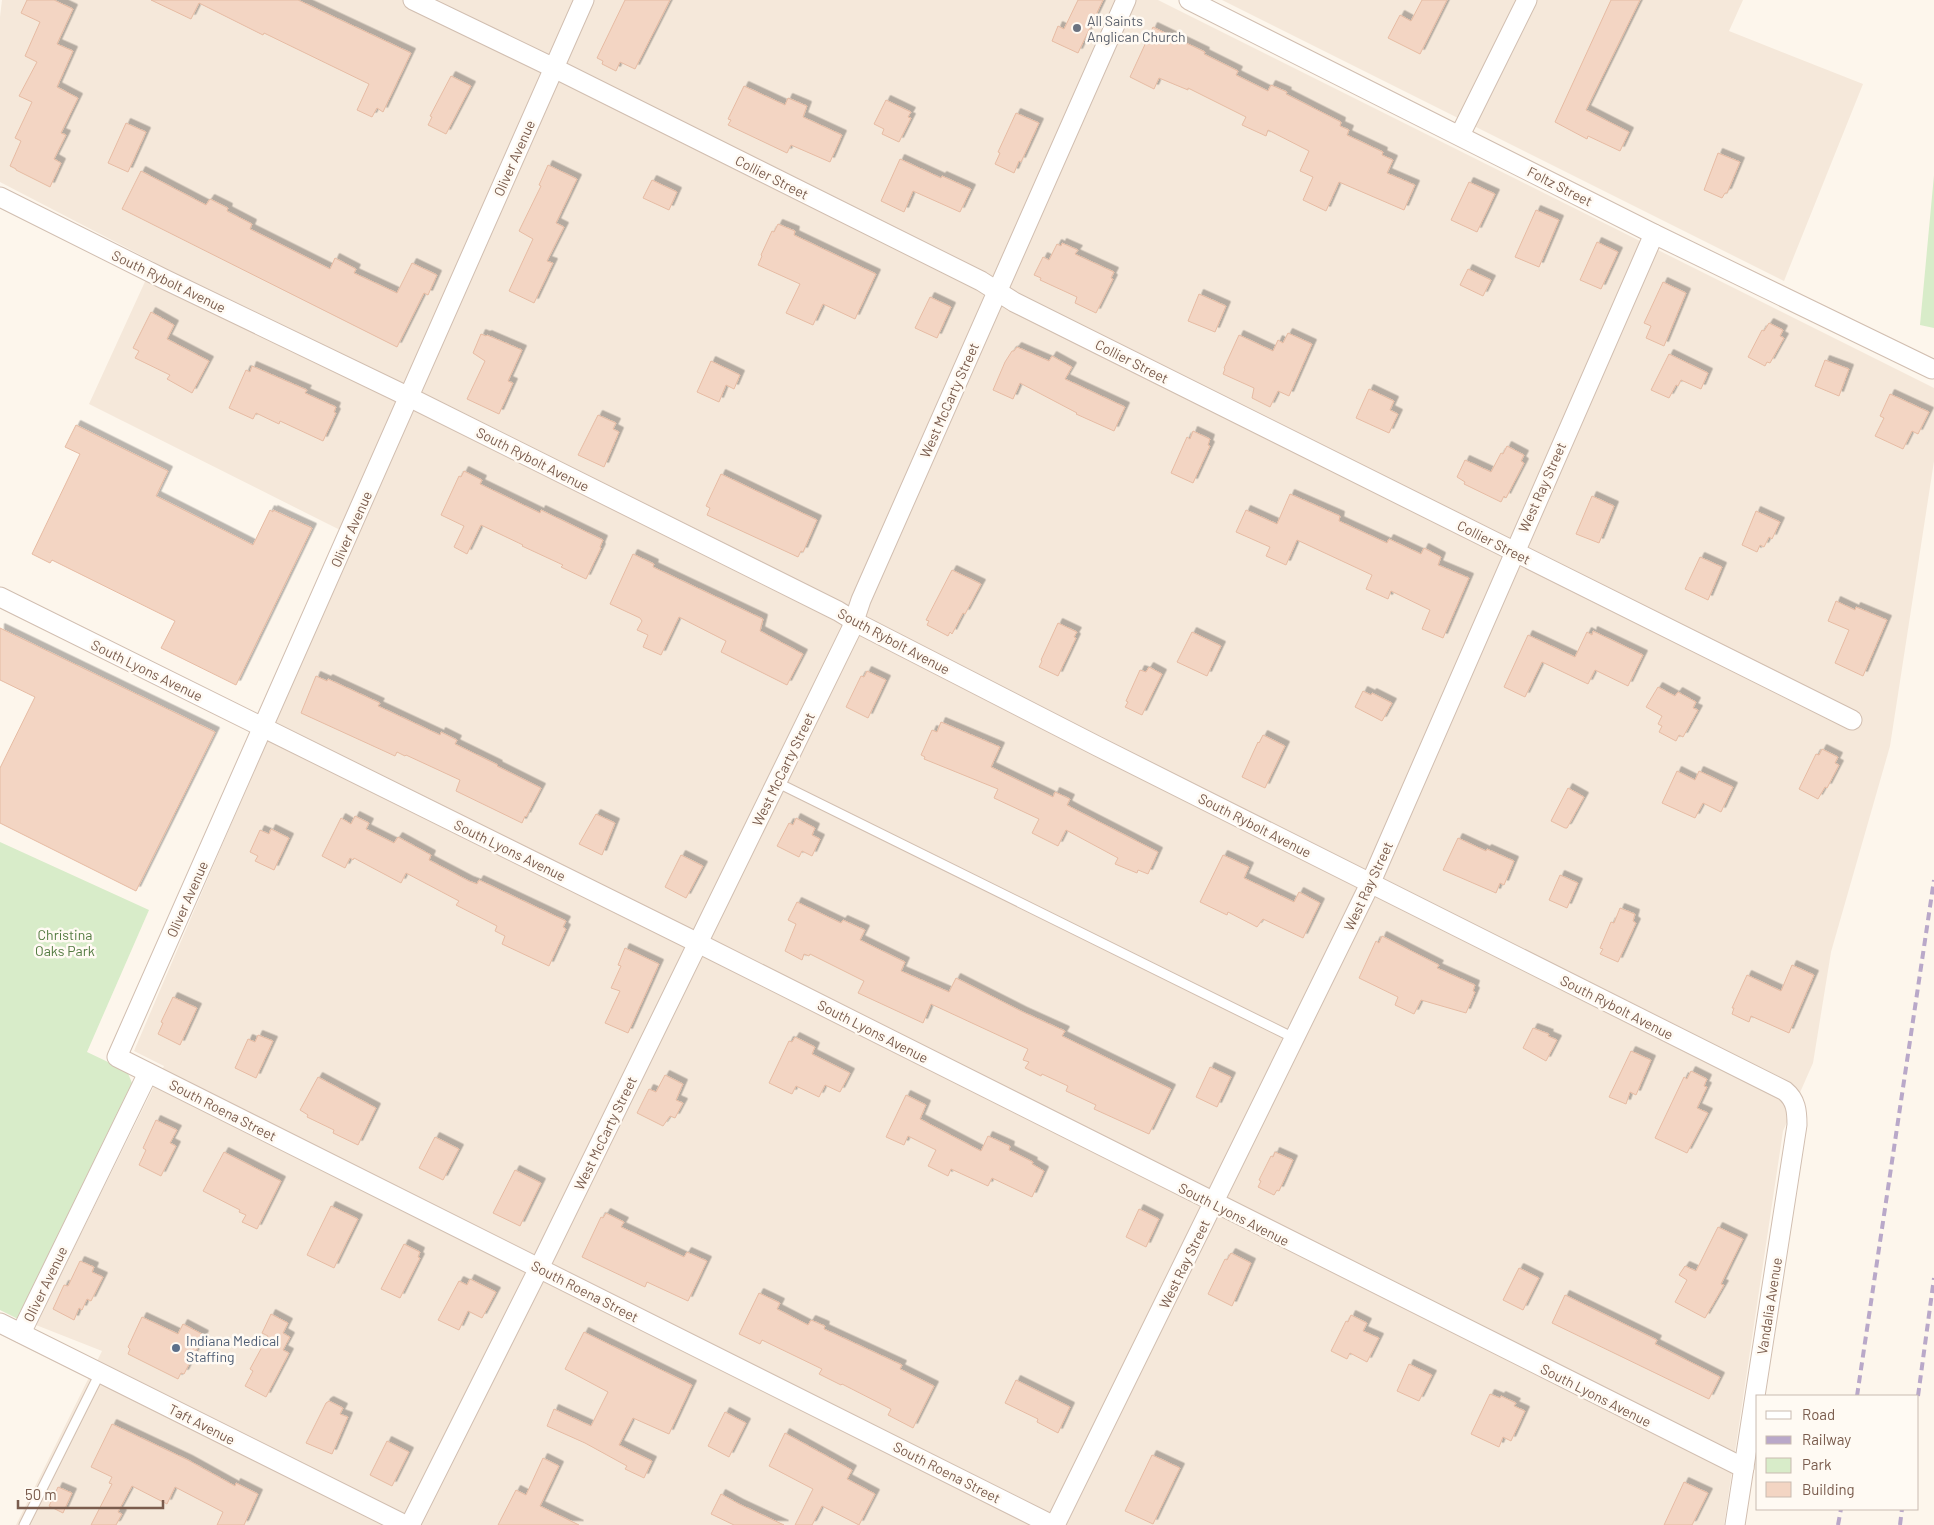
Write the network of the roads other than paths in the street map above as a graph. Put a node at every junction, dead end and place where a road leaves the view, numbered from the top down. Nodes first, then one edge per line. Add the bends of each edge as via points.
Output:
1 (413, 0) edge
2 (584, 0) edge
3 (1126, 0) edge
4 (1189, 0) edge
5 (1527, 0) edge
6 (554, 68) junction
7 (1460, 135) junction
8 (0, 198) edge
9 (1654, 234) junction
10 (997, 291) junction
11 (1932, 369) dead end
12 (409, 397) junction
13 (1514, 552) junction
14 (0, 598) edge
15 (854, 620) junction
16 (1852, 720) dead end
17 (263, 727) junction
18 (776, 782) junction
19 (1370, 882) junction
20 (698, 943) junction
21 (1294, 1038) junction
22 (117, 1057) joint
23 (148, 1073) junction
24 (1785, 1091) joint
25 (1214, 1204) junction
26 (539, 1268) junction
27 (0, 1323) edge
28 (21, 1333) junction
29 (100, 1373) junction
30 (1744, 1468) junction
31 (24, 1525) edge
32 (404, 1525) edge
33 (410, 1525) edge
34 (1054, 1525) edge
35 (1735, 1525) edge

1 - 6 street, Collier Street
2 - 6 street, Oliver Avenue
3 - 10 street, West McCarty Street
4 - 7 street, Foltz Street
5 - 7 street
6 - 10 street, Collier Street
6 - 12 street, Oliver Avenue
7 - 9 street, Foltz Street
8 - 12 street, South Rybolt Avenue
9 - 11 street, Foltz Street
9 - 13 street, West Ray Street
10 - 13 street, Collier Street via 1023,307
10 - 15 street, West McCarty Street
12 - 15 street, South Rybolt Avenue
12 - 17 street, Oliver Avenue
13 - 16 street, Collier Street
13 - 19 street, West Ray Street
14 - 17 street, South Lyons Avenue
15 - 18 street, West McCarty Street
15 - 19 street, South Rybolt Avenue
17 - 20 street, South Lyons Avenue
17 - 22 street, Oliver Avenue
18 - 20 street, West McCarty Street
18 - 21 lane
19 - 21 street, West Ray Street
19 - 24 street, South Rybolt Avenue
20 - 25 street, South Lyons Avenue
20 - 26 street, West McCarty Street
21 - 25 street, West Ray Street
22 - 23 street, South Roena Street
23 - 26 street, South Roena Street
23 - 28 street, Oliver Avenue
24 - 30 street, Vandalia Avenue via 1795,1104 1797,1125
25 - 30 street, South Lyons Avenue
25 - 34 street, West Ray Street
26 - 33 street, West McCarty Street
26 - 34 street, South Roena Street
27 - 28 street, Taft Avenue
28 - 29 street, Taft Avenue
29 - 31 lane
29 - 32 street, Taft Avenue
30 - 35 street, Vandalia Avenue

